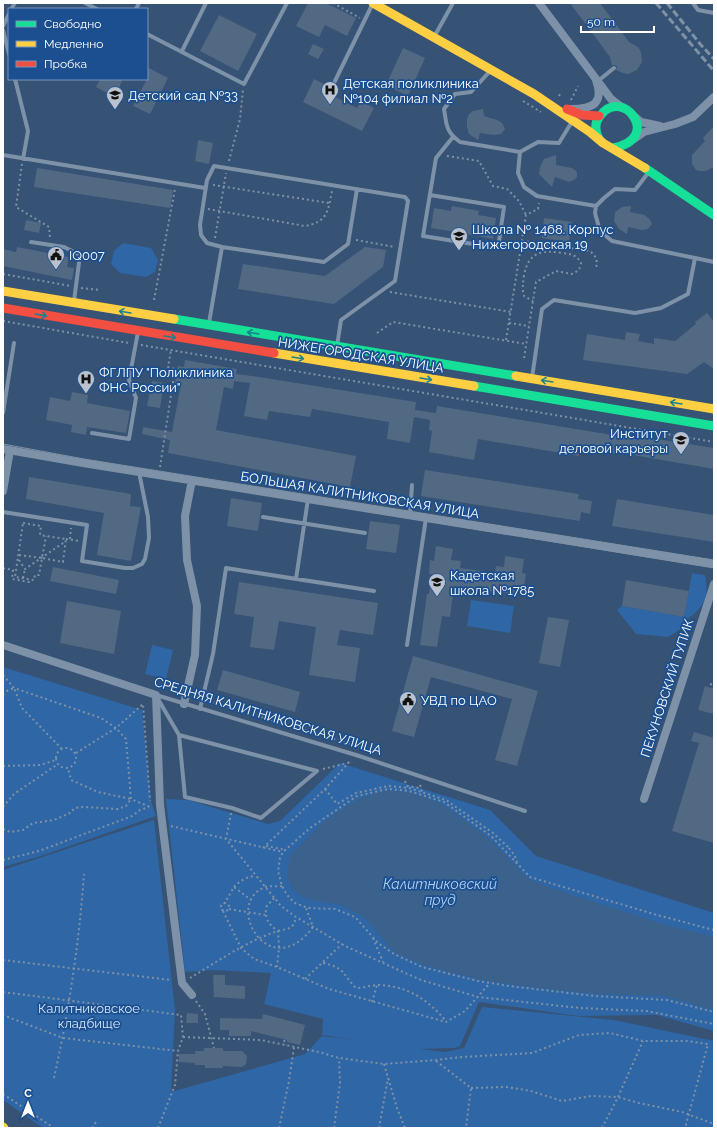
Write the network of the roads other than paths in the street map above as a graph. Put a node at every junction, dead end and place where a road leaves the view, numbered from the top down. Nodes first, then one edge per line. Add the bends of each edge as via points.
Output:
1 (84, 3) edge
2 (206, 3) edge
3 (287, 3) edge
4 (373, 3) edge
5 (453, 3) edge
6 (539, 3) edge
7 (693, 3) edge
8 (95, 8) edge
9 (714, 13) edge
10 (8, 16) edge
11 (3, 26) edge
12 (3, 30) edge
13 (148, 34) edge
14 (434, 37) junction
15 (8, 50) edge
16 (182, 51) junction
17 (614, 68) dead end
18 (492, 69) junction
19 (596, 78) junction
20 (15, 80) edge
21 (336, 82) dead end
22 (608, 94) junction
23 (714, 97) edge
24 (547, 103) junction
25 (567, 109) junction
26 (625, 109) junction
27 (601, 114) junction
28 (634, 116) junction
29 (573, 120) junction
30 (662, 127) junction
31 (453, 137) junction
32 (599, 139) junction
33 (632, 141) junction
34 (613, 148) junction
35 (520, 152) junction
36 (3, 155) edge
37 (23, 159) junction
38 (632, 160) junction
39 (648, 171) junction
40 (206, 186) junction
41 (357, 189) junction
42 (430, 195) junction
43 (596, 206) junction
44 (714, 216) edge
45 (31, 242) dead end
46 (222, 247) junction
47 (696, 258) junction
48 (714, 262) edge
49 (3, 291) edge
50 (73, 303) junction
51 (3, 308) edge
52 (209, 326) junction
53 (138, 332) junction
54 (14, 343) dead end
55 (337, 346) junction
56 (532, 379) junction
57 (714, 409) edge
58 (3, 413) edge
59 (714, 426) edge
60 (92, 433) dead end
61 (6, 449) edge
62 (138, 472) junction
63 (192, 480) junction
64 (412, 484) dead end
65 (3, 491) edge
66 (308, 499) junction
67 (3, 512) edge
68 (410, 515) junction
69 (263, 517) dead end
70 (426, 518) junction
71 (305, 523) junction
72 (364, 534) dead end
73 (714, 564) edge
74 (296, 579) junction
75 (714, 584) edge
76 (374, 591) dead end
77 (3, 645) edge
78 (407, 645) dead end
79 (156, 695) junction
80 (184, 704) junction
81 (200, 709) junction
82 (178, 734) junction
83 (644, 799) dead end
84 (525, 810) dead end
85 (192, 995) road end

1 - 8 lane
2 - 16 lane
3 - 16 lane via 244,84
4 - 14 main road
4 - 21 lane
5 - 14 lane
6 - 19 street
7 - 9 lane via 698,10
10 - 11 lane
12 - 15 lane
13 - 16 lane
14 - 18 main road
17 - 19 lane
18 - 24 main road
18 - 31 lane via 471,92 455,94 444,109 448,130
19 - 22 street
19 - 25 street via 599,93 595,105
20 - 37 lane via 28,131
22 - 26 street
22 - 27 street via 607,105
23 - 30 street via 693,117
24 - 25 main road
24 - 29 main road
25 - 27 main road via 589,117
26 - 27 main road via 614,107
26 - 28 main road
27 - 32 main road via 596,128
28 - 30 street via 641,122
28 - 33 main road via 637,128
29 - 32 main road
29 - 35 lane via 559,143 538,142
30 - 33 street via 644,132
31 - 35 lane via 460,142
31 - 42 lane via 436,158
32 - 34 main road
33 - 34 main road via 619,148
33 - 38 main road via 628,149
34 - 38 main road
35 - 43 lane via 518,173 524,187 537,196
36 - 37 lane
37 - 40 lane via 176,184
38 - 39 main road
39 - 43 lane via 635,190 615,189
39 - 44 main road
40 - 41 lane via 206,180 214,166
40 - 46 lane via 201,234 207,244
41 - 46 lane via 348,244 324,262
41 - 55 lane via 405,197 408,201 395,281 341,320
42 - 42 lane via 423,236 498,248 504,207
43 - 47 lane via 595,213 600,231 612,241
45 - 50 lane via 64,247 80,255
46 - 52 lane
47 - 48 lane
47 - 56 lane via 688,294 661,308 635,313 554,300 542,309
49 - 50 main road, НИЖЕГОРОДСКАЯ УЛИЦА
52 -> 50 main road, НИЖЕГОРОДСКАЯ УЛИЦА
51 -> 53 main road, НИЖЕГОРОДСКАЯ УЛИЦА
55 -> 52 main road, НИЖЕГОРОДСКАЯ УЛИЦА
53 -> 59 main road, НИЖЕГОРОДСКАЯ УЛИЦА
53 - 60 lane via 129,380 136,398 129,439
54 - 58 lane
55 - 56 main road, НИЖЕГОРОДСКАЯ УЛИЦА
57 -> 56 main road, НИЖЕГОРОДСКАЯ УЛИЦА
61 - 62 street, БОЛЬШАЯ КАЛИТНИКОВСКАЯ УЛИЦА
61 - 65 street
62 - 63 street, БОЛЬШАЯ КАЛИТНИКОВСКАЯ УЛИЦА
62 - 67 lane via 148,517 149,538 146,558 142,564 134,568 82,561 88,525
63 - 66 street, БОЛЬШАЯ КАЛИТНИКОВСКАЯ УЛИЦА
63 - 80 street via 185,516 187,560 197,606 195,655
64 - 68 lane
66 - 68 street, БОЛЬШАЯ КАЛИТНИКОВСКАЯ УЛИЦА
66 - 71 lane
68 - 70 street, БОЛЬШАЯ КАЛИТНИКОВСКАЯ УЛИЦА
69 - 71 lane
70 - 73 street, БОЛЬШАЯ КАЛИТНИКОВСКАЯ УЛИЦА
70 - 78 lane
71 - 72 lane
71 - 74 lane
74 - 76 lane
74 - 81 lane via 226,568 213,654
75 - 83 street, ПЕКУНОВСКИЙ ТУПИК
77 - 79 street, СРЕДНЯЯ КАЛИТНИКОВСКАЯ УЛИЦА
79 - 80 lane, СРЕДНЯЯ КАЛИТНИКОВСКАЯ УЛИЦА
79 - 82 lane
79 - 85 street via 160,805 182,983
80 - 81 lane, СРЕДНЯЯ КАЛИТНИКОВСКАЯ УЛИЦА
81 - 84 lane, СРЕДНЯЯ КАЛИТНИКОВСКАЯ УЛИЦА via 356,755
82 - 82 lane via 185,797 261,818 317,771

